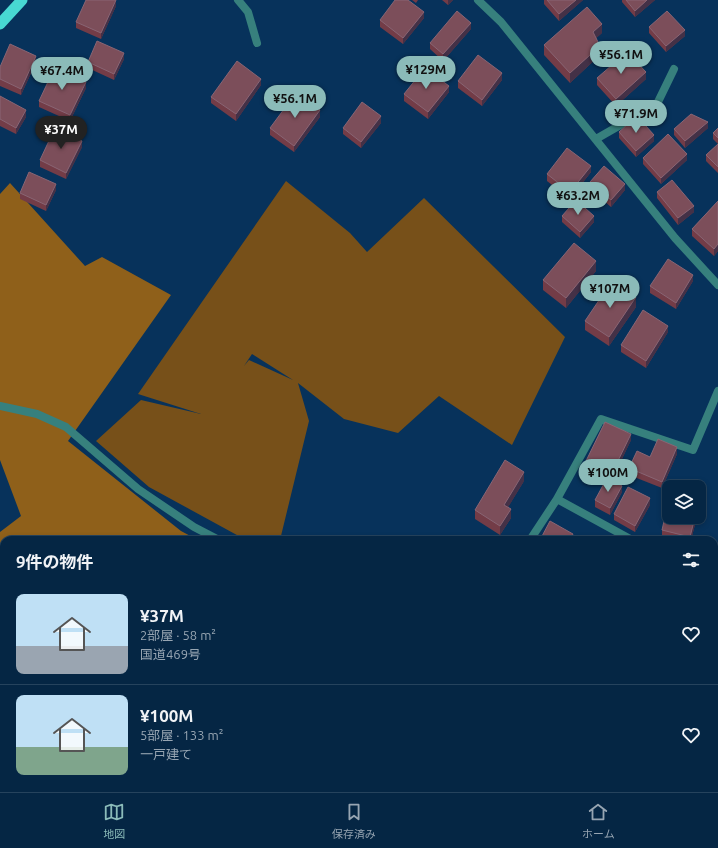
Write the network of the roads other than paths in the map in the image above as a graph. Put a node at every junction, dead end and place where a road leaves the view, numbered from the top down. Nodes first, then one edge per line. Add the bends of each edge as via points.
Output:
1 (22, 0) edge
2 (238, 0) edge
3 (478, 0) edge
4 (0, 24) edge
5 (257, 43) dead end
6 (674, 69) dead end
7 (596, 139) junction
8 (718, 285) edge
9 (718, 391) edge
10 (0, 406) edge
11 (557, 499) junction
12 (211, 536) edge
13 (533, 536) edge
14 (625, 536) edge

1 - 4 highway
2 - 5 street via 248,12
3 - 7 street via 501,22
6 - 7 street via 657,104
7 - 8 street via 675,238
9 - 11 street via 693,450 601,419
10 - 12 street via 37,414 66,427 138,489
11 - 13 street
11 - 14 street

